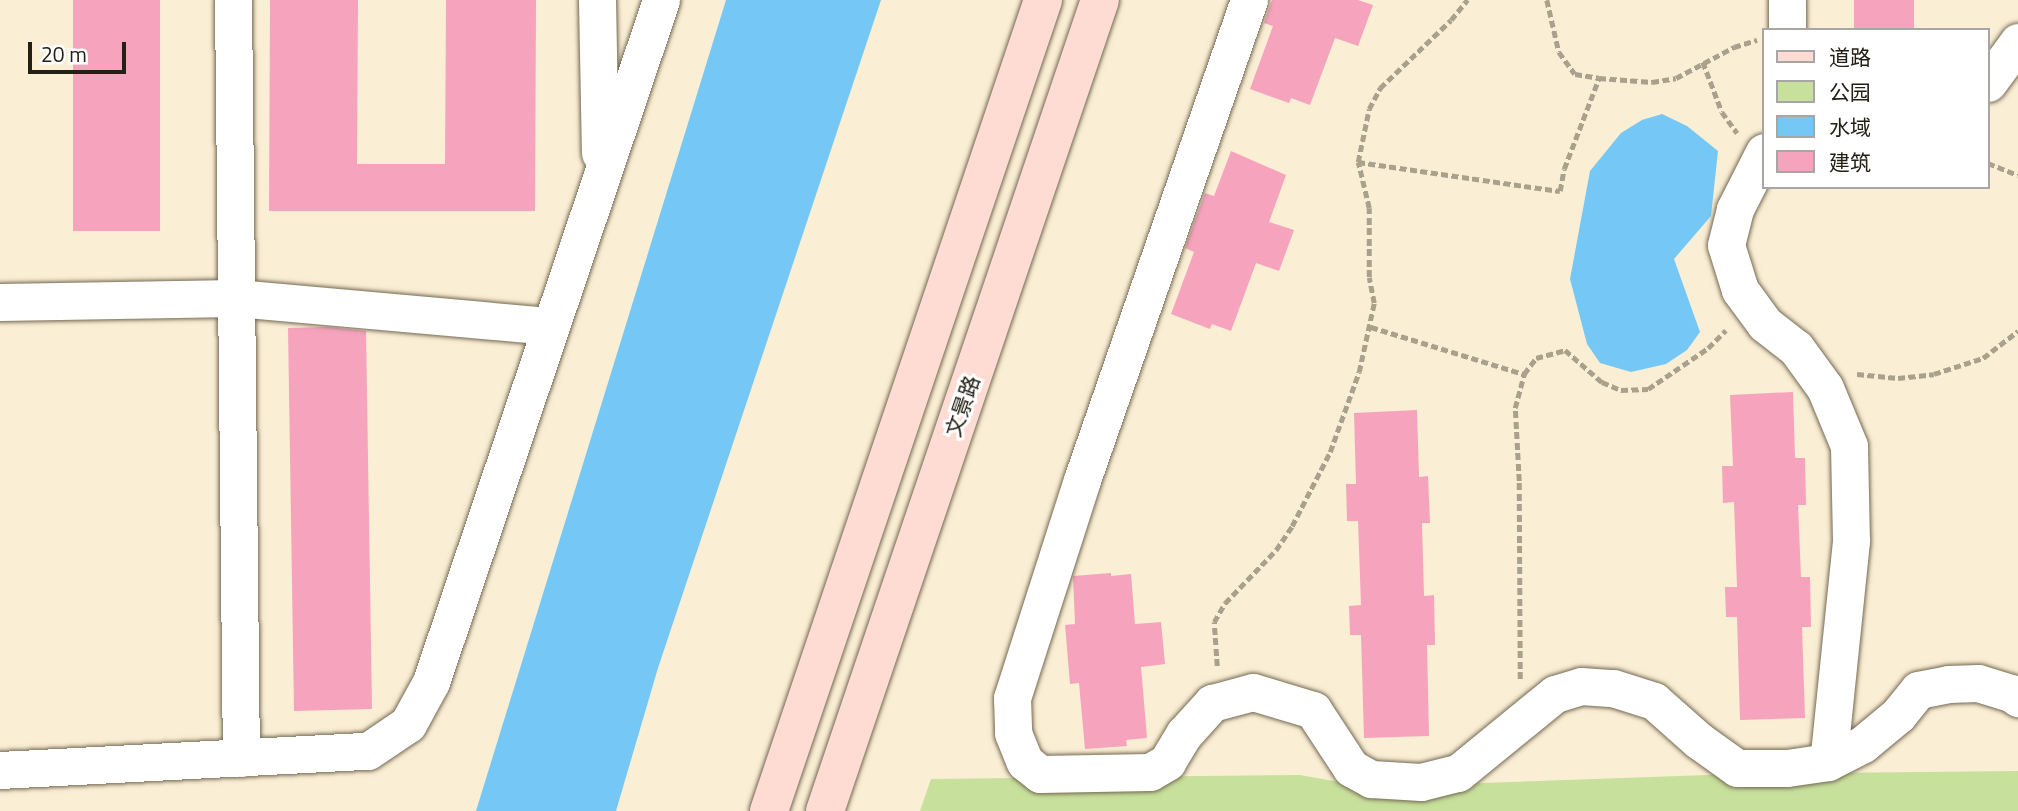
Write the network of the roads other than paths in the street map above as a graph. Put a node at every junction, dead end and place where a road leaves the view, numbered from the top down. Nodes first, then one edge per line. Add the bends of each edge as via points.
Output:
1 (233, 0) edge
2 (597, 0) edge
3 (661, 0) edge
4 (1043, 0) edge
5 (1100, 0) edge
6 (1249, 0) edge
7 (1787, 0) edge
8 (1787, 28) edge
9 (2018, 42) edge
10 (1990, 80) edge
11 (1762, 156) edge
12 (600, 178) junction
13 (236, 298) junction
14 (0, 302) edge
15 (551, 326) junction
16 (2018, 698) edge
17 (241, 758) junction
18 (1828, 762) junction
19 (0, 770) edge
20 (771, 804) edge
21 (825, 811) edge

1 - 13 lane
2 - 12 lane
3 - 12 lane
4 - 20 main road
5 - 21 main road, 文景路
6 - 18 lane via 1082,480 1012,698 1013,733 1025,762 1040,774 1150,772 1167,762 1184,734 1212,704 1253,692 1313,710 1350,768 1371,779 1421,782 1458,772 1555,694 1581,687 1613,688 1654,701 1737,768
7 - 8 lane
9 - 10 lane
11 - 18 lane via 1735,209 1726,245 1741,290 1765,324 1796,348 1825,388 1849,446 1851,541
12 - 15 lane
13 - 14 lane
13 - 15 lane
13 - 17 lane
15 - 17 lane via 432,681 408,724 368,751
16 - 18 lane via 1978,683 1918,690 1898,715 1863,744
17 - 19 lane

